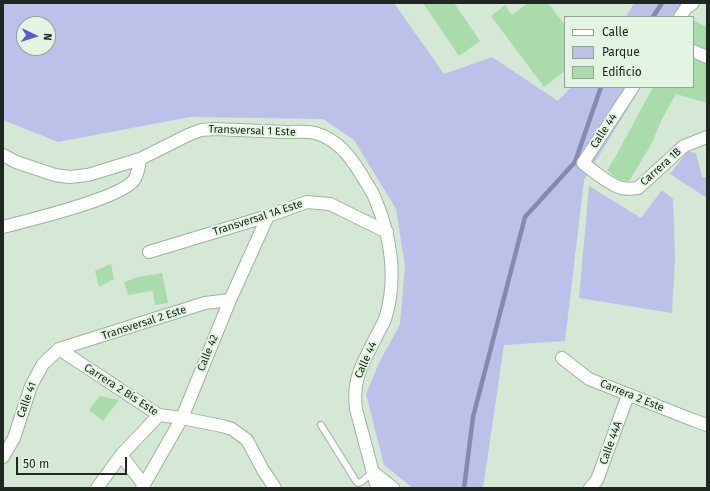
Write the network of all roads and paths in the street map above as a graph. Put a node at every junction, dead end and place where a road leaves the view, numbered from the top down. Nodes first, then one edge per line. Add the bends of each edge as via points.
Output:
1 (693, 3) edge
2 (681, 16) edge
3 (694, 51) edge
4 (707, 57) edge
5 (632, 88) edge
6 (707, 137) edge
7 (3, 155) edge
8 (140, 159) junction
9 (594, 172) joint
10 (268, 216) junction
11 (3, 227) edge
12 (387, 232) junction
13 (149, 252) dead end
14 (230, 300) junction
15 (59, 349) junction
16 (562, 358) dead end
17 (628, 395) junction
18 (159, 415) junction
19 (182, 418) junction
20 (707, 424) edge
21 (321, 425) dead end
22 (121, 455) junction
23 (3, 457) edge
24 (373, 472) junction
25 (143, 487) edge
26 (98, 488) edge
27 (275, 488) edge
28 (377, 488) edge
29 (393, 488) edge
30 (590, 488) edge

1 - 2 street
3 - 4 street
5 - 9 street, Calle 44 via 583,163
6 - 9 street, Carrera 1B via 684,146 638,188 620,188
7 - 8 street, Transversal 1 Este via 41,171 69,177 88,175
8 - 11 street via 134,180 125,188 106,197
8 - 12 street, Transversal 1 Este via 201,130 315,133 332,140 351,158 376,199
10 - 12 street, Transversal 1A Este via 307,202 319,202 330,204
10 - 13 street, Transversal 1A Este
10 - 14 street, Calle 42
12 - 24 street, Calle 44 via 392,279 388,308 385,321 356,381 356,409
14 - 15 street, Transversal 2 Este via 205,303
14 - 19 street, Calle 42
15 - 18 street, Carrera 2 Bis Este
15 - 23 street, Calle 41 via 43,364 31,386 14,438
16 - 17 street, Carrera 2 Este via 589,379
17 - 20 street, Carrera 2 Este
17 - 30 street, Calle 44A via 597,480
18 - 19 street, Carrera 2 Bis Este
18 - 22 street
19 - 25 street, Calle 42
19 - 27 street, Carrera 2 Bis Este via 222,426 240,434 247,440
21 - 24 lane via 358,483
22 - 25 street
22 - 26 street
24 - 28 street, Calle 44
24 - 29 street

